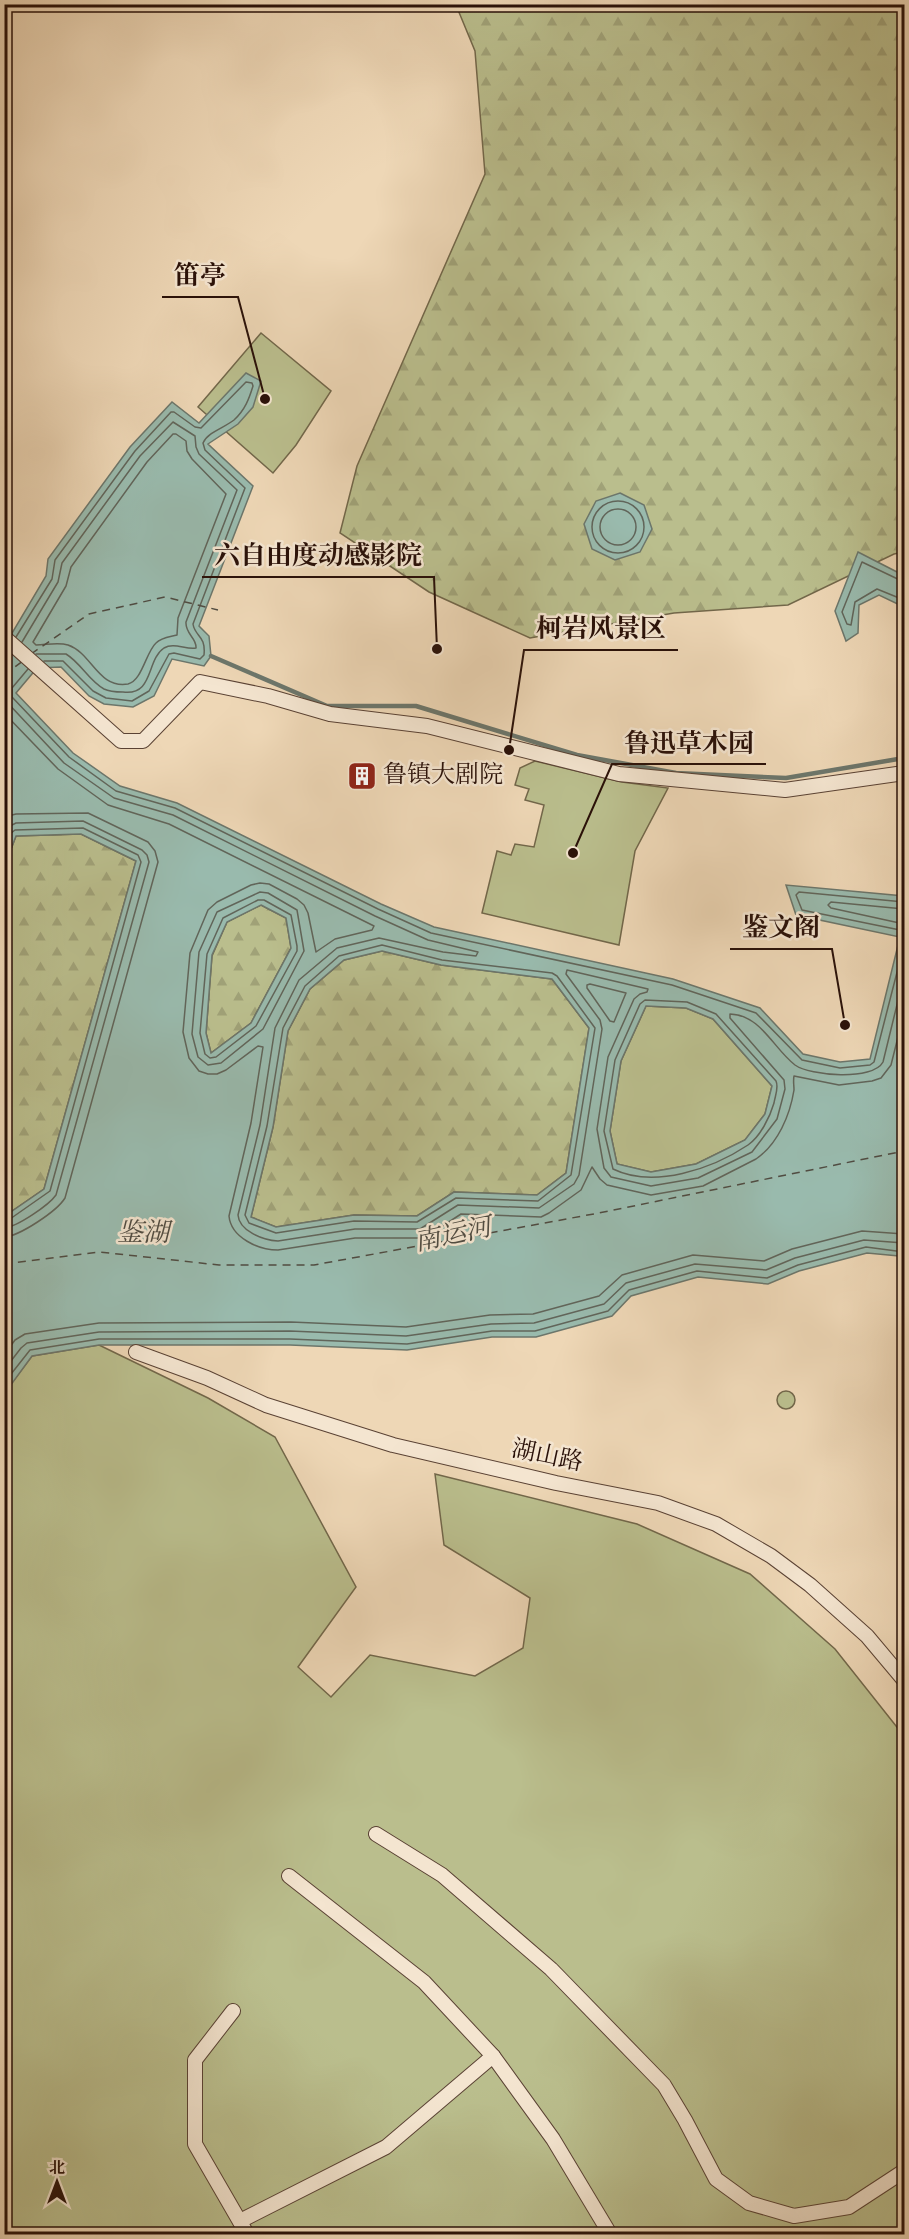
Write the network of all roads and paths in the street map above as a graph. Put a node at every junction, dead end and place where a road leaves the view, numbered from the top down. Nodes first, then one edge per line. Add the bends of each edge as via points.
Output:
1 (4, 637) edge
2 (904, 773) edge
3 (136, 1352) dead end
4 (904, 1680) edge
5 (375, 1834) dead end
6 (289, 1876) dead end
7 (232, 2011) dead end
8 (494, 2056) junction
9 (904, 2171) edge
10 (240, 2221) junction
11 (247, 2235) edge
12 (610, 2235) edge

1 - 2 street via 121,741 143,741 200,682 330,714 427,726 619,774 785,790
3 - 4 street, 湖山路 via 266,1405 393,1445 658,1503 716,1524 810,1585 867,1636
5 - 9 street via 442,1875 550,1969 664,2085 716,2179 749,2204 794,2216 849,2207
6 - 8 street via 424,1982
7 - 10 street via 195,2060 195,2144
8 - 10 street via 386,2147
8 - 12 street via 554,2139
10 - 11 street

